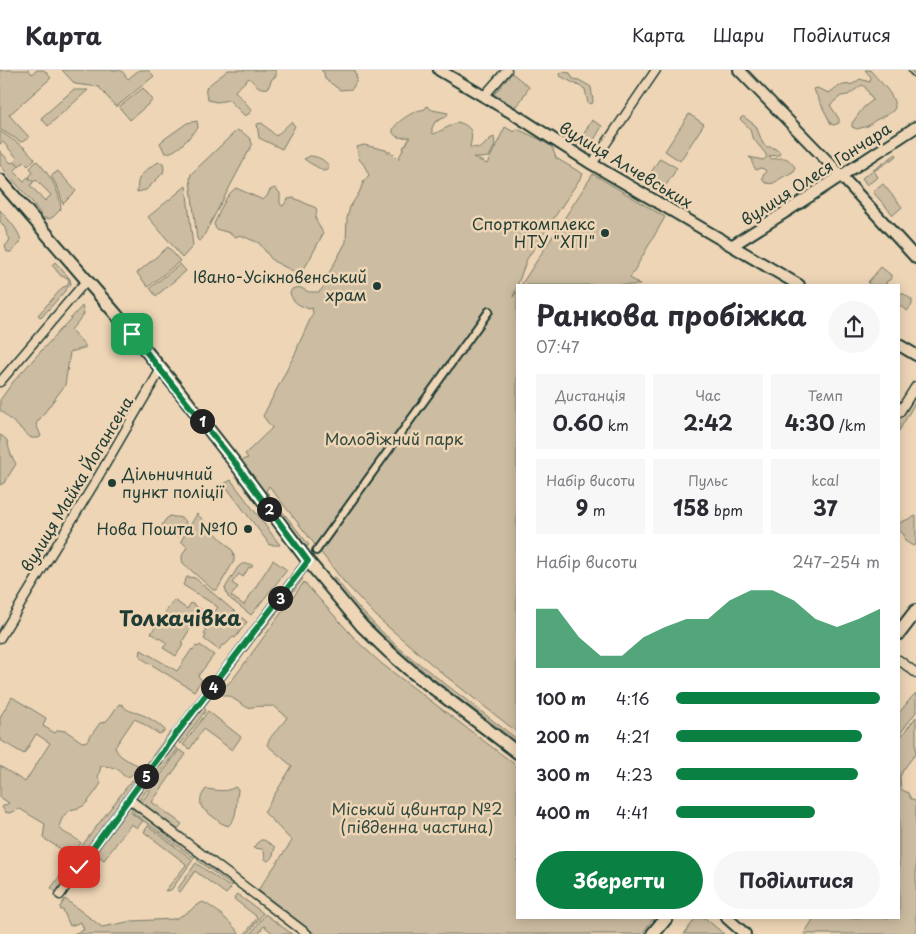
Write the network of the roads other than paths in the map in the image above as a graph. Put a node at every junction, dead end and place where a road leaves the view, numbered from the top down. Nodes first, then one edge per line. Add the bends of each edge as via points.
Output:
1 (439, 70) edge
2 (507, 70) edge
3 (656, 70) edge
4 (739, 70) edge
5 (913, 70) edge
6 (916, 73) edge
7 (484, 96) junction
8 (916, 127) edge
9 (592, 164) junction
10 (842, 176) junction
11 (0, 180) edge
12 (733, 245) junction
13 (916, 258) edge
14 (86, 281) junction
15 (797, 284) edge
16 (489, 311) dead end
17 (900, 346) edge
18 (916, 355) edge
19 (161, 369) junction
20 (0, 382) edge
21 (916, 386) edge
22 (900, 411) edge
23 (316, 551) dead end
24 (308, 561) junction
25 (916, 611) edge
26 (900, 632) edge
27 (0, 638) edge
28 (900, 661) edge
29 (916, 673) edge
30 (516, 751) edge
31 (129, 799) junction
32 (60, 895) dead end
33 (665, 919) edge
34 (728, 919) edge
35 (307, 934) edge
36 (653, 934) edge
37 (745, 934) edge

1 - 7 street, вулиця Алчевських
2 - 7 street
3 - 9 street
4 - 10 street
5 - 6 street
7 - 9 street, вулиця Алчевських
8 - 10 street, вулиця Олеся Гончара
9 - 12 street, вулиця Алчевських
10 - 12 street, вулиця Олеся Гончара
10 - 13 street
11 - 14 main road
12 - 15 street, вулиця Алчевських
14 - 19 main road
14 - 20 street
16 - 23 street
17 - 18 street
19 - 24 main road
19 - 27 street, вулиця Майка Йогансена
21 - 22 street
24 - 30 main road via 345,607 388,651
24 - 31 street
25 - 26 main road
28 - 29 street
31 - 32 street
31 - 35 street
33 - 36 main road
34 - 37 street

